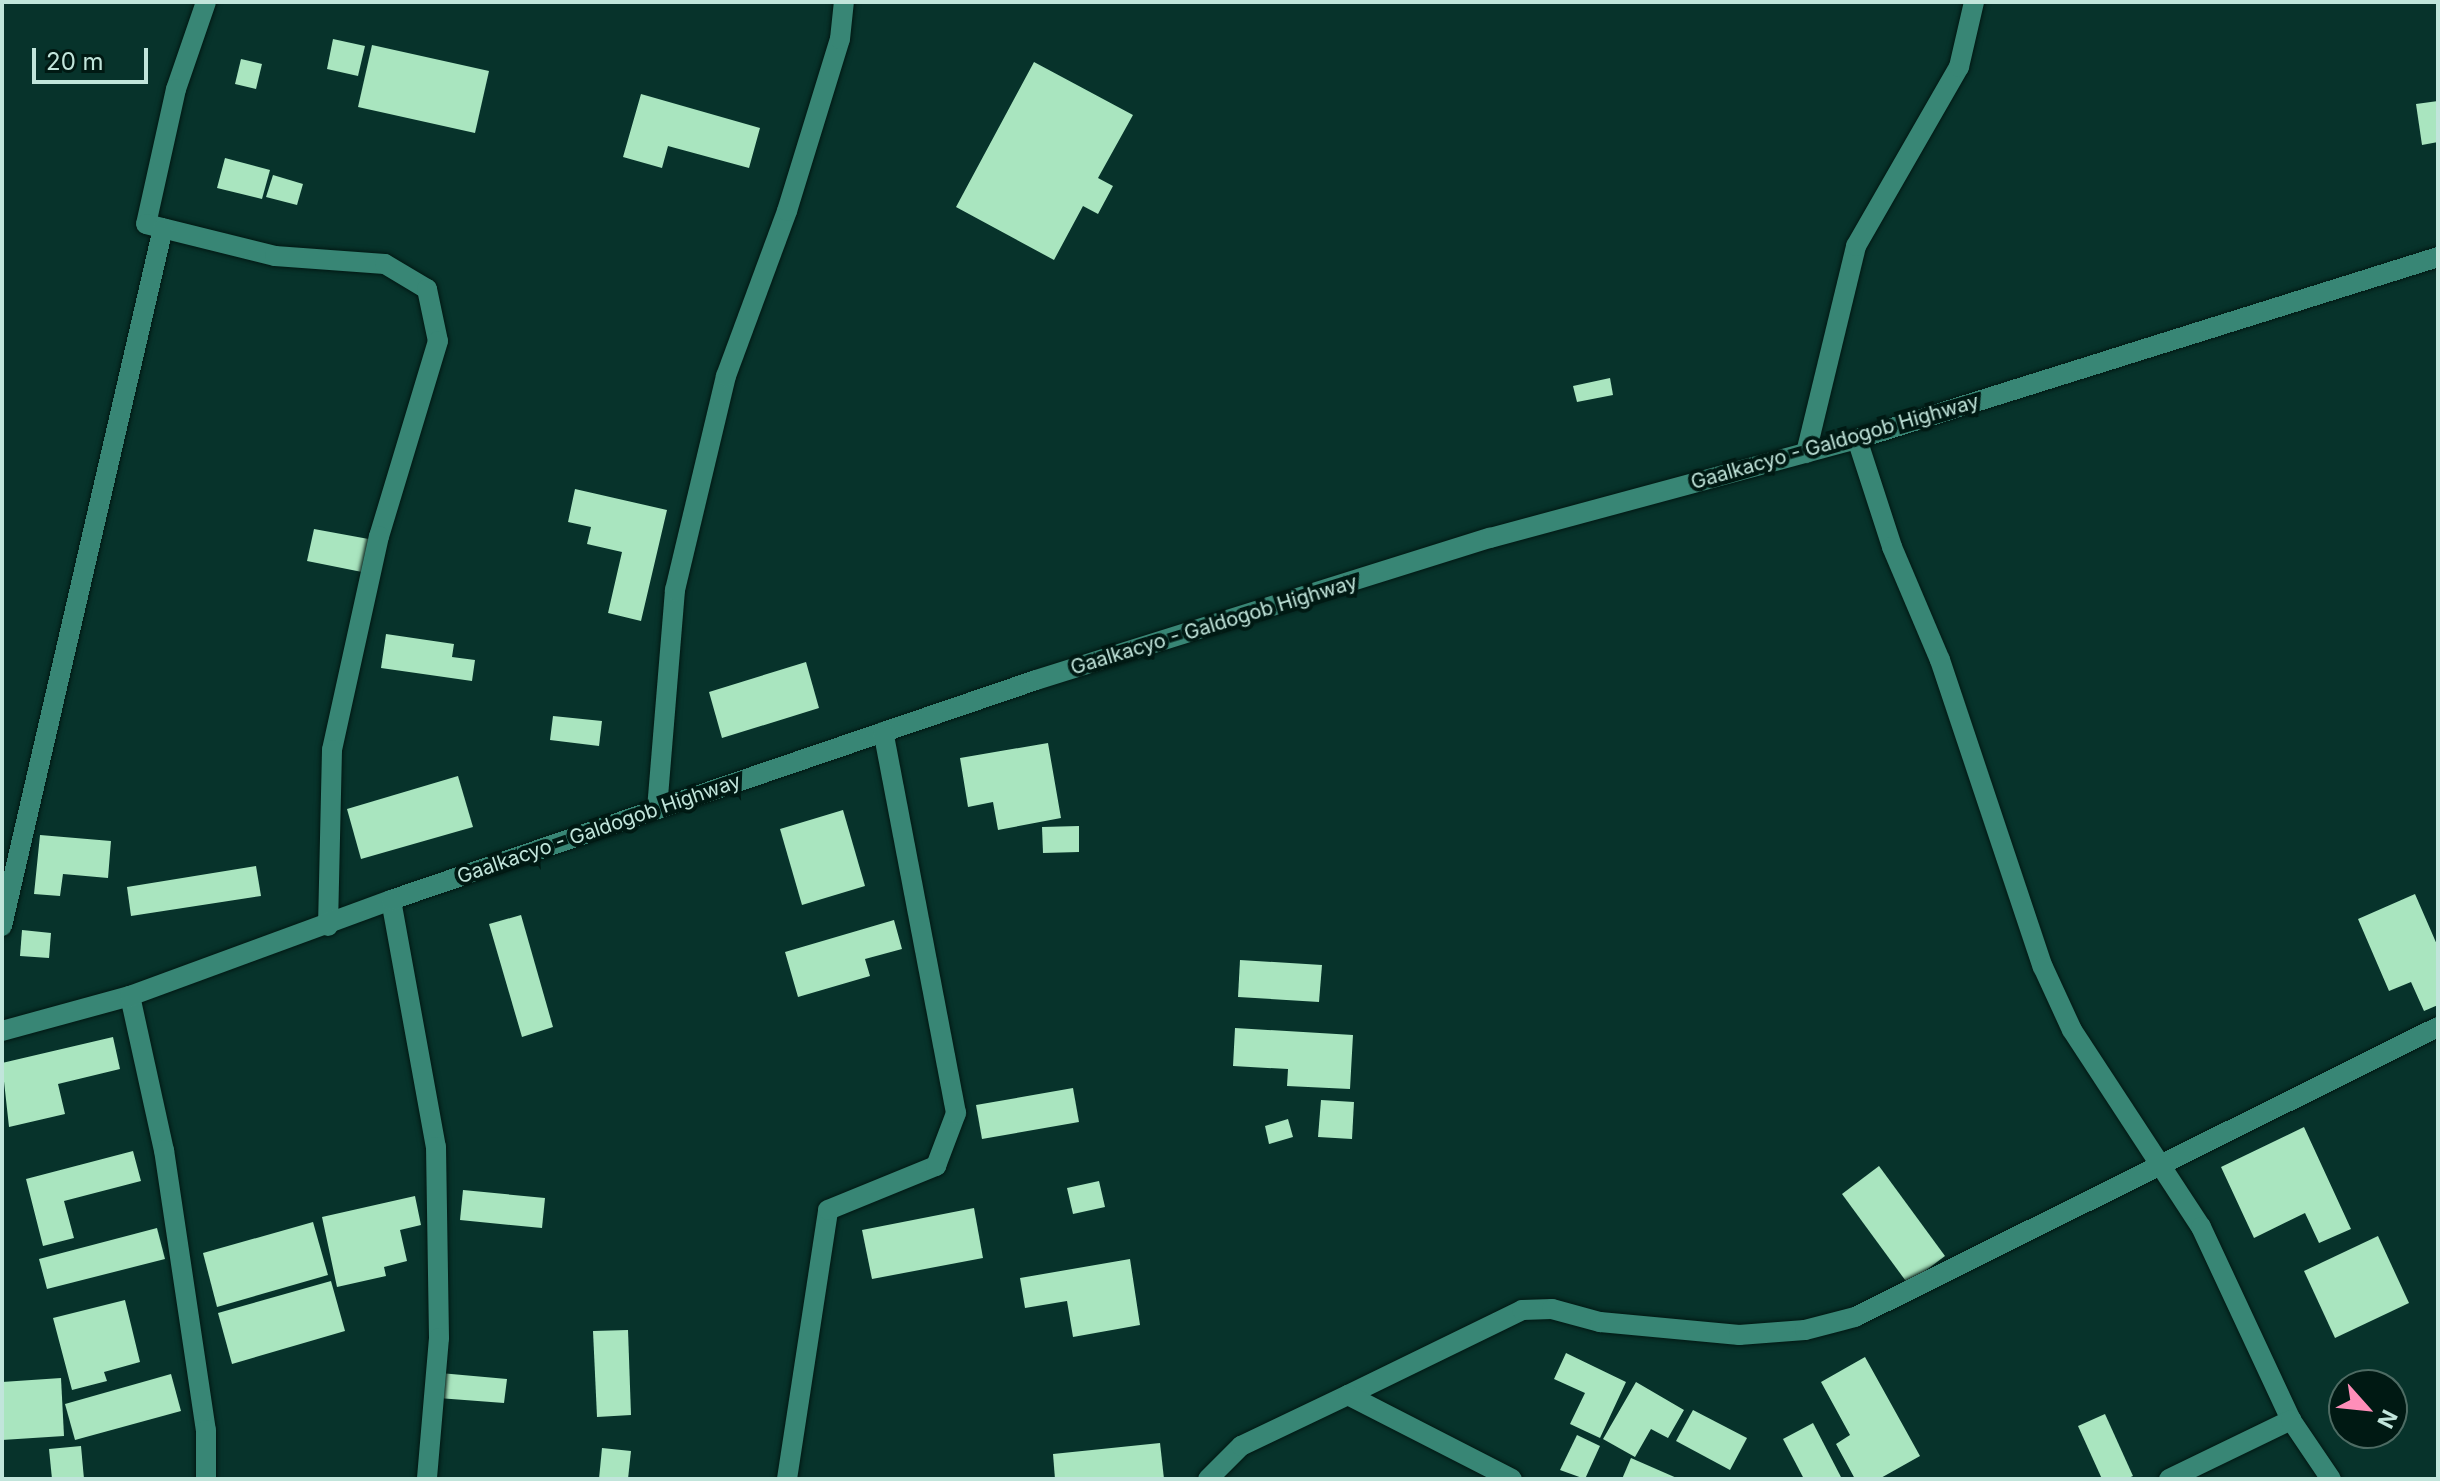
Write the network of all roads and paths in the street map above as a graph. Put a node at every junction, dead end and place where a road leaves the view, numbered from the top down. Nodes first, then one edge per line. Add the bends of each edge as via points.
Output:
1 (206, 2) edge
2 (844, 2) edge
3 (1974, 2) edge
4 (163, 228) junction
5 (2438, 257) edge
6 (1857, 439) junction
7 (1806, 453) junction
8 (883, 732) junction
9 (657, 809) junction
10 (391, 900) junction
11 (2, 926) edge
12 (328, 926) junction
13 (130, 996) junction
14 (2438, 1027) edge
15 (2, 1031) edge
16 (2156, 1165) junction
17 (1348, 1395) junction
18 (2291, 1420) junction
19 (206, 1479) edge
20 (427, 1479) edge
21 (787, 1479) edge
22 (1208, 1479) edge
23 (1512, 1479) edge
24 (2169, 1479) edge
25 (2331, 1479) edge

1 - 4 street via 176,89 146,224
2 - 9 street via 840,39 787,211 726,376 675,590
3 - 7 street via 1959,67 1856,246
4 - 11 street
4 - 12 street via 275,256 385,264 427,289 438,341 379,536 332,750
5 - 6 street, Gaalkacyo - Galdogob Highway
6 - 7 street, Gaalkacyo - Galdogob Highway
6 - 16 street via 1892,547 1940,660 2043,967 2072,1030
7 - 8 street, Gaalkacyo - Galdogob Highway via 1490,538
8 - 9 street, Gaalkacyo - Galdogob Highway
8 - 21 street via 956,1113 936,1166 828,1210
9 - 10 street, Gaalkacyo - Galdogob Highway
10 - 12 street, Gaalkacyo - Galdogob Highway
10 - 20 street via 436,1147 439,1338
12 - 13 street, Gaalkacyo - Galdogob Highway
13 - 15 street, Gaalkacyo - Galdogob Highway
13 - 19 street via 164,1150 206,1430
14 - 16 street
16 - 17 street via 1855,1317 1805,1330 1739,1335 1600,1322 1552,1309 1522,1310
16 - 18 street via 2201,1227
17 - 22 street via 1241,1446
17 - 23 street
18 - 24 street
18 - 25 street

